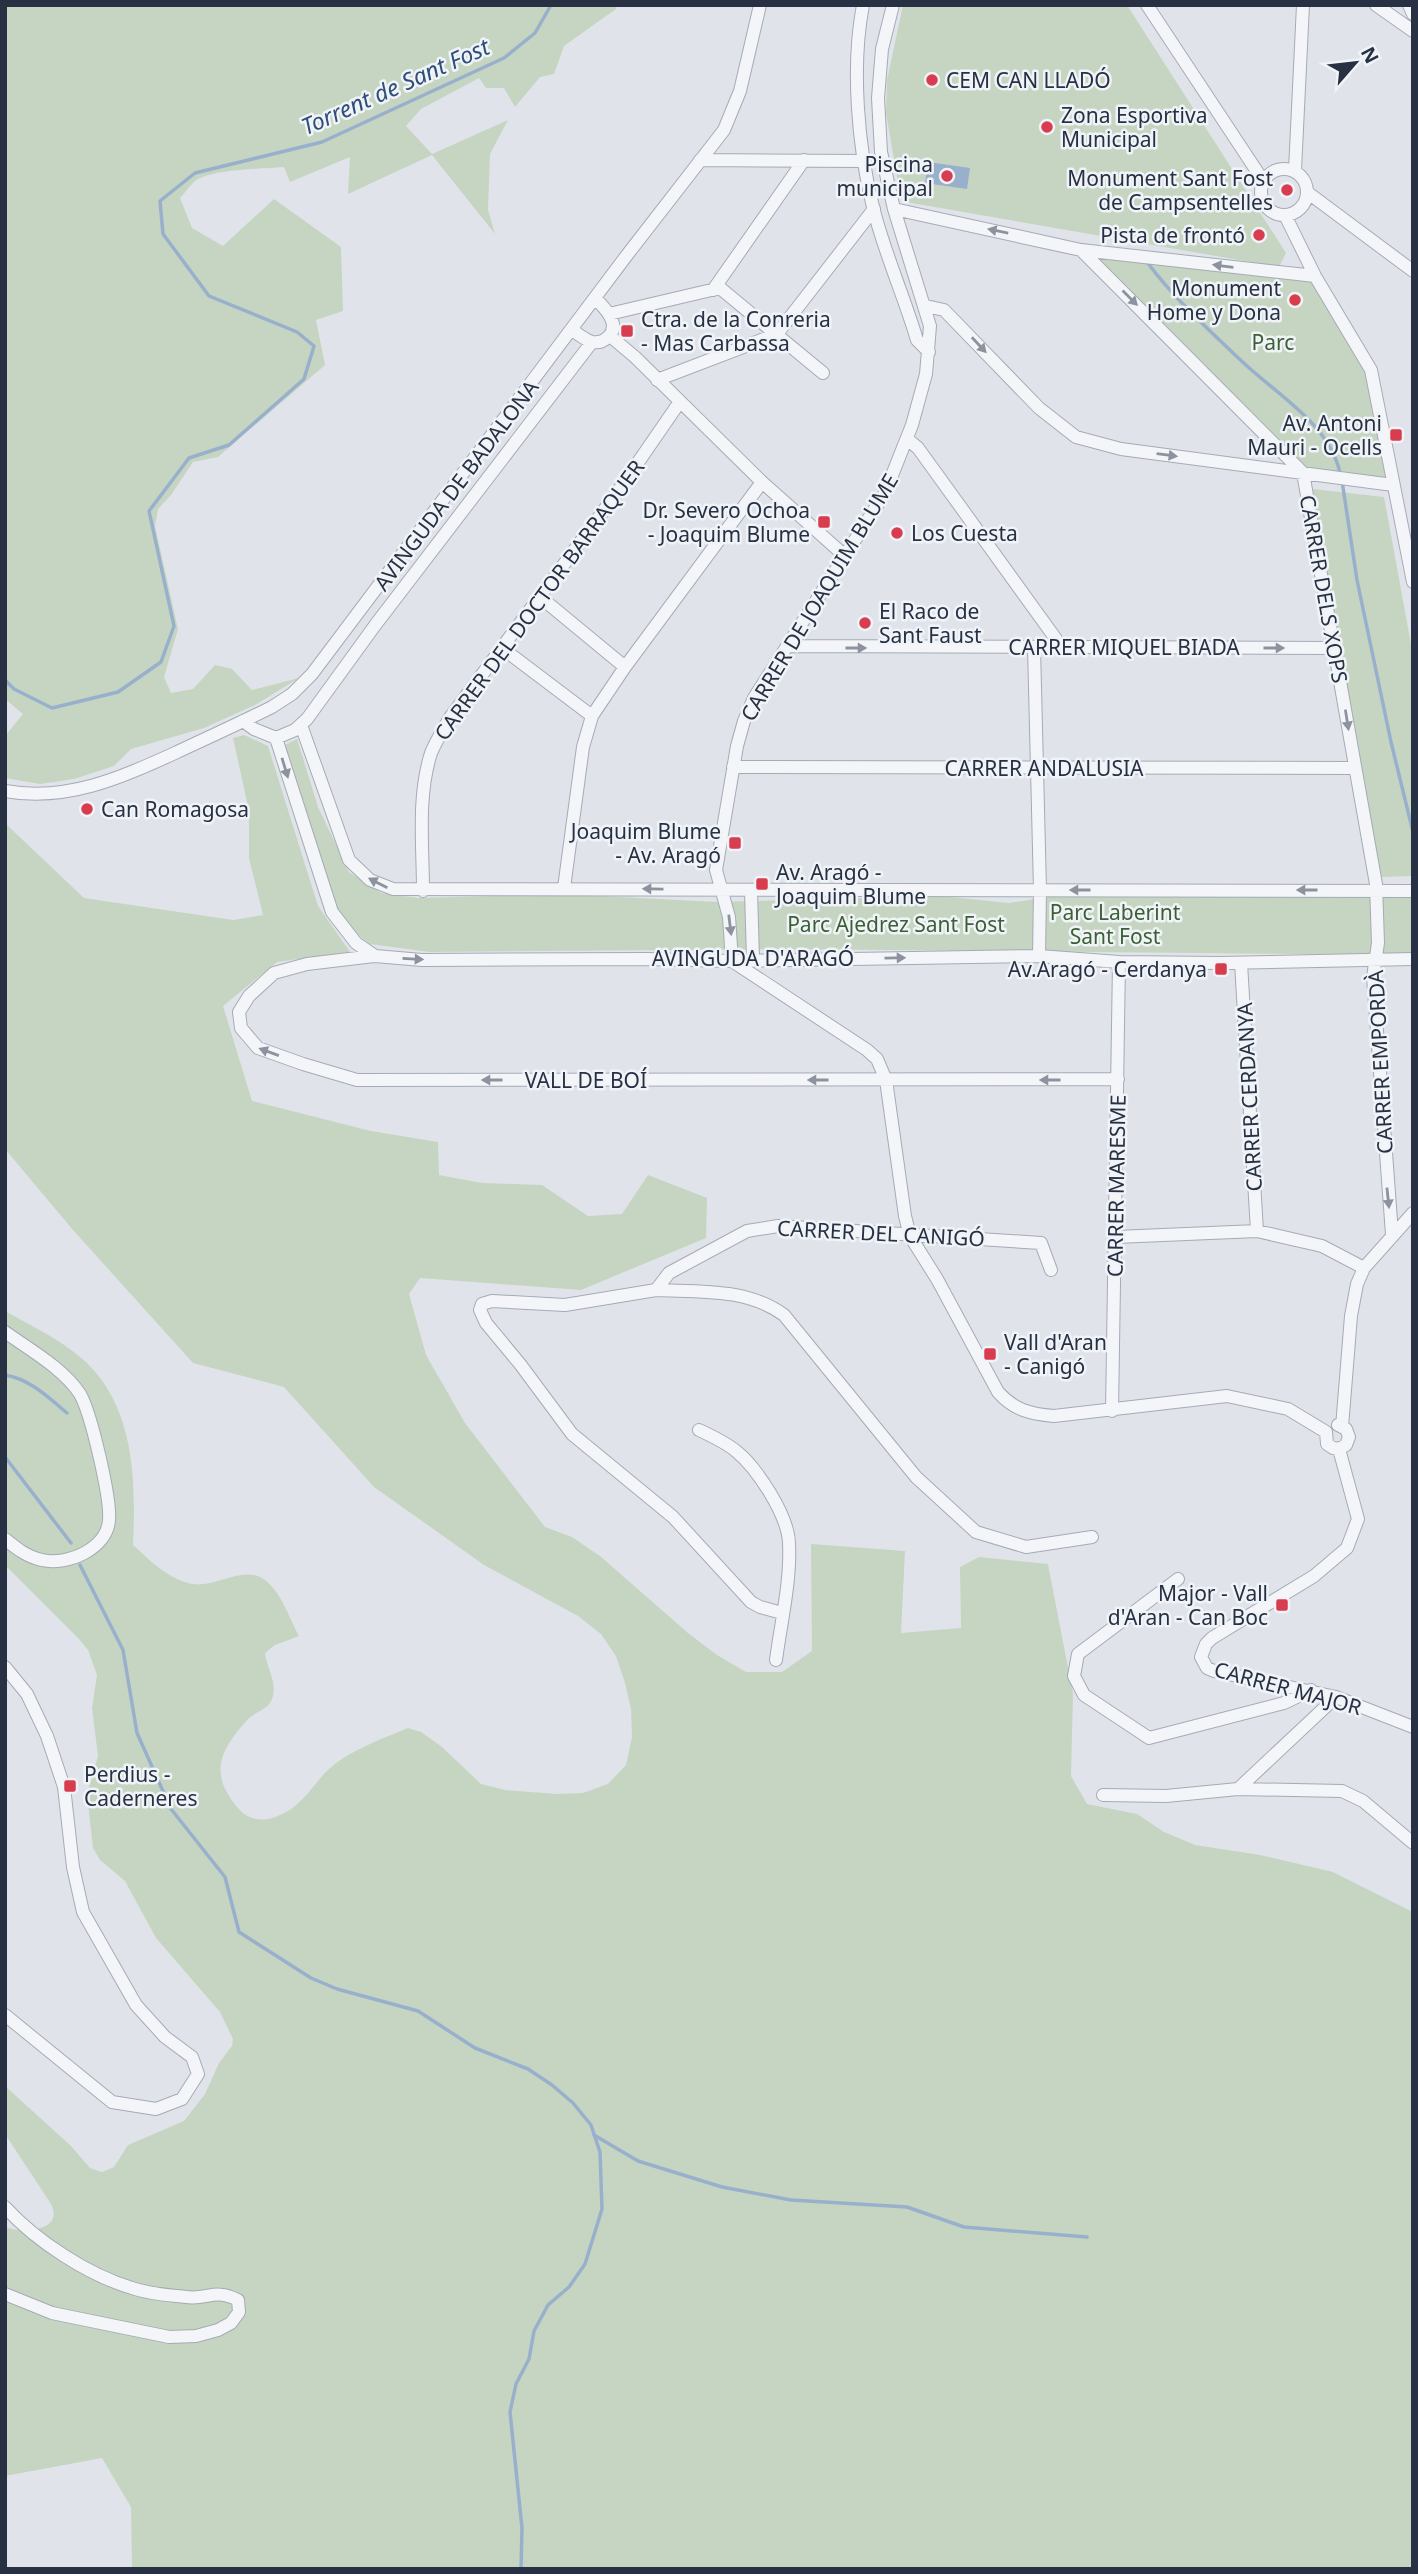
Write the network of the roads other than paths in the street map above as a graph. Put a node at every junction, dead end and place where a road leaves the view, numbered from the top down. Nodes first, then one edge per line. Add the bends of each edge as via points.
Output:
1 (760, 5) edge
2 (863, 5) edge
3 (893, 5) edge
4 (1147, 5) edge
5 (1303, 5) edge
6 (1376, 5) edge
7 (1409, 5) edge
8 (1413, 14) edge
9 (1413, 31) edge
10 (700, 160) junction
11 (804, 160) junction
12 (864, 161) junction
13 (1295, 170) junction
14 (1264, 182) junction
15 (1307, 191) junction
16 (874, 209) junction
17 (894, 209) junction
18 (1284, 215) junction
19 (1082, 250) junction
20 (1413, 271) edge
21 (1315, 276) junction
22 (713, 290) junction
23 (595, 298) junction
24 (926, 306) junction
25 (609, 314) junction
26 (572, 330) junction
27 (777, 334) junction
28 (610, 336) junction
29 (592, 342) junction
30 (929, 352) junction
31 (823, 373) dead end
32 (657, 380) junction
33 (679, 403) junction
34 (907, 439) junction
35 (1303, 472) junction
36 (762, 482) junction
37 (1393, 485) junction
38 (845, 556) junction
39 (1413, 582) edge
40 (539, 596) junction
41 (788, 646) junction
42 (1061, 646) junction
43 (1034, 647) junction
44 (502, 648) junction
45 (1335, 648) junction
46 (625, 667) junction
47 (301, 685) junction
48 (311, 712) junction
49 (592, 716) junction
50 (243, 721) junction
51 (301, 725) junction
52 (276, 738) junction
53 (733, 767) junction
54 (1037, 768) junction
55 (1355, 768) junction
56 (5, 791) edge
57 (564, 888) junction
58 (721, 890) junction
59 (1040, 890) junction
60 (423, 891) junction
61 (751, 891) junction
62 (1376, 891) junction
63 (1413, 891) edge
64 (376, 956) junction
65 (1039, 956) junction
66 (753, 959) junction
67 (1376, 959) junction
68 (1413, 959) edge
69 (732, 961) junction
70 (1119, 962) junction
71 (1241, 963) junction
72 (772, 988) junction
73 (1118, 1079) junction
74 (886, 1080) junction
75 (1413, 1213) edge
76 (1257, 1230) junction
77 (1392, 1234) junction
78 (910, 1236) junction
79 (1116, 1237) junction
80 (1364, 1268) junction
81 (1051, 1270) dead end
82 (656, 1290) junction
83 (5, 1332) edge
84 (1112, 1411) junction
85 (1342, 1427) junction
86 (699, 1430) dead end
87 (1326, 1432) junction
88 (1339, 1449) junction
89 (1092, 1536) dead end
90 (5, 1539) edge
91 (1178, 1579) dead end
92 (782, 1612) junction
93 (776, 1660) dead end
94 (5, 1667) edge
95 (1311, 1690) junction
96 (1336, 1697) junction
97 (1413, 1727) edge
98 (1238, 1789) junction
99 (1103, 1795) dead end
100 (1413, 1843) edge
101 (5, 2015) edge
102 (5, 2207) edge
103 (5, 2294) edge

1 - 10 street, AVINGUDA DE BADALONA via 733,112
2 - 12 street via 858,34
3 - 17 street, CARRER DE JOAQUIM BLUME via 882,49 878,98 881,152
4 - 14 street
5 - 13 street
6 - 9 street
7 - 8 street
10 - 11 street
10 - 23 street, AVINGUDA DE BADALONA
11 - 12 street
11 - 22 street
12 - 16 street
13 - 14 street via 1272,173
13 - 15 street via 1304,178
14 - 18 street via 1264,204
15 - 18 street via 1300,208
15 - 20 street
16 - 27 street
16 - 30 street via 917,340
19 -> 17 street
17 - 24 street, CARRER DE JOAQUIM BLUME
18 - 21 street
21 -> 19 street
19 -> 35 street, CARRER DELS XOPS
21 - 37 street via 1371,370
22 - 25 street
22 - 27 street via 720,288
23 - 25 street
23 - 26 street, AVINGUDA DE BADALONA
24 - 30 street, CARRER DE JOAQUIM BLUME
24 -> 35 street via 944,310 1039,408 1076,437 1121,449
25 - 28 street
26 - 29 street
26 - 47 street, AVINGUDA DE BADALONA
27 - 31 street
27 - 32 street
28 - 29 street
28 - 32 street
29 - 48 street
30 - 34 street, CARRER DE JOAQUIM BLUME
32 - 33 street
33 - 36 street
33 - 40 street, CARRER DEL DOCTOR BARRAQUER
34 - 38 street, CARRER DE JOAQUIM BLUME via 886,493
34 - 42 street
35 - 37 street
35 - 45 street, CARRER DELS XOPS
36 - 38 street
36 - 46 street
37 - 39 street
38 - 41 street, CARRER DE JOAQUIM BLUME
40 - 44 street, CARRER DEL DOCTOR BARRAQUER
40 - 46 street
41 -> 43 street, CARRER MIQUEL BIADA
41 - 53 street, CARRER DE JOAQUIM BLUME via 754,698
42 - 43 street, CARRER MIQUEL BIADA
42 -> 45 street, CARRER MIQUEL BIADA
43 - 54 street
44 - 49 street
44 - 60 street, CARRER DEL DOCTOR BARRAQUER via 449,719 432,752 423,799
45 -> 55 street, CARRER DELS XOPS
46 - 49 street
47 - 48 street
47 - 50 street, AVINGUDA DE BADALONA
48 - 51 street
49 - 57 street via 583,747
50 - 52 street
50 - 56 street, AVINGUDA DE BADALONA via 80,791 45,795
51 - 52 street
60 -> 51 street via 385,888 349,860
52 -> 64 street via 332,912 356,943
53 - 54 street, CARRER ANDALUSIA
53 - 58 street, CARRER DE JOAQUIM BLUME via 716,870
54 - 55 street, CARRER ANDALUSIA
54 - 59 street
55 - 62 street, CARRER DELS XOPS
58 -> 57 street
57 - 60 street
58 - 61 street
58 -> 69 street, CARRER DE JOAQUIM BLUME via 729,917
59 - 61 street
62 -> 59 street
59 - 65 street
61 - 66 street
62 - 63 street
62 - 67 street, CARRER EMPORDÀ
64 -> 69 street, AVINGUDA D'ARAGÓ
74 -> 64 street, VALL DE BOÍ via 356,1080 258,1048 241,1028 241,1005 274,973
66 -> 65 street, AVINGUDA D'ARAGÓ
65 - 70 street, AVINGUDA D'ARAGÓ
66 - 69 street, AVINGUDA D'ARAGÓ
66 - 72 street
67 - 68 street, AVINGUDA D'ARAGÓ
67 - 71 street, AVINGUDA D'ARAGÓ
67 -> 77 street, CARRER EMPORDÀ via 1373,977
69 - 72 street
70 - 71 street, AVINGUDA D'ARAGÓ
70 - 73 street, CARRER MARESME
71 - 76 street, CARRER CERDANYA
72 - 74 street via 867,1050
73 -> 74 street, VALL DE BOÍ
73 - 79 street, CARRER MARESME
74 - 78 street
75 - 77 street
76 - 79 street
76 - 80 street via 1322,1246
77 - 80 street
78 - 81 street, CARRER DEL CANIGÓ via 1041,1243
78 - 82 street, CARRER DEL CANIGÓ via 757,1227 669,1273
78 - 84 street via 1008,1404 1044,1415
79 - 84 street, CARRER MARESME
80 - 85 street via 1351,1316
82 - 89 street via 746,1296 778,1310 916,1477 976,1532 1026,1547
82 - 92 street via 565,1305 492,1301 482,1304 480,1310 572,1434 673,1517 751,1602
83 - 90 street via 58,1371 80,1395 94,1437 109,1521 93,1548 57,1561 30,1556
84 - 87 street via 1227,1396 1288,1409
85 - 87 street via 1332,1426
85 - 88 street via 1349,1439
86 - 92 street via 751,1465 782,1516 789,1541
87 - 88 street via 1327,1444
88 - 95 street, CARRER MAJOR via 1358,1519 1347,1548 1314,1576 1212,1638 1201,1657 1214,1671
91 - 95 street via 1079,1654 1074,1676 1084,1695 1149,1738 1283,1703
92 - 93 street
94 - 101 street via 27,1694 64,1787 83,1912 136,2005 192,2057 198,2074 182,2099 156,2109 112,2102
95 - 96 street, CARRER MAJOR
96 - 97 street, CARRER MAJOR
96 - 98 street
98 - 99 street via 1166,1796
98 - 100 street via 1342,1791 1363,1801
102 - 103 street via 97,2276 135,2289 190,2298 224,2293 238,2300 239,2312 218,2330 169,2337 52,2313

